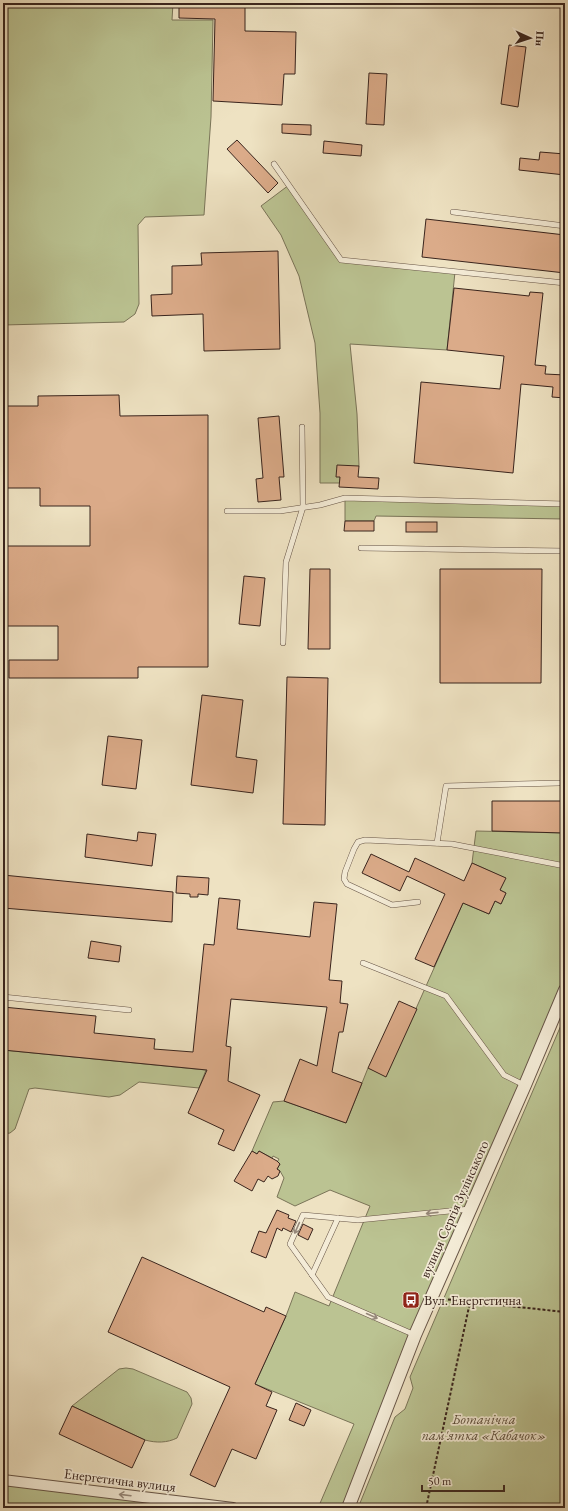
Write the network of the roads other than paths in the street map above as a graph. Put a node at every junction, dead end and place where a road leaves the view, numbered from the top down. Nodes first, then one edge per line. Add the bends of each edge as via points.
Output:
1 (274, 164) dead end
2 (453, 212) dead end
3 (565, 226) edge
4 (565, 283) edge
5 (302, 427) dead end
6 (565, 504) edge
7 (303, 507) junction
8 (227, 511) dead end
9 (361, 548) dead end
10 (565, 551) edge
11 (283, 643) dead end
12 (559, 783) dead end
13 (437, 843) junction
14 (565, 866) edge
15 (418, 902) dead end
16 (363, 964) dead end
17 (565, 990) edge
18 (3, 997) edge
19 (129, 1010) dead end
20 (525, 1085) junction
21 (471, 1208) junction
22 (338, 1218) junction
23 (312, 1274) junction
24 (415, 1335) junction
25 (3, 1480) edge
26 (206, 1506) edge
27 (234, 1508) edge
28 (348, 1508) edge

1 - 4 lane via 341,260
2 - 3 lane
5 - 7 lane
6 - 7 lane via 345,498
7 - 8 lane via 280,511
7 - 11 lane via 286,562
9 - 10 lane
12 - 13 lane via 446,786
13 - 14 lane
13 - 15 lane via 365,840 358,842 345,872 344,879 347,884 392,905
16 - 20 lane via 446,996 504,1075
17 - 20 street, вулиця Сергія Зулінського
18 - 19 lane
20 - 21 street, вулиця Сергія Зулінського
21 -> 22 lane via 358,1220
21 - 24 street, вулиця Сергія Зулінського
22 - 23 lane
22 -> 23 lane via 303,1215 290,1244
23 -> 24 lane via 328,1297
24 - 28 street, вулиця Сергія Зулінського
26 -> 25 street, Енергетична вулиця
26 - 27 street, Енергетична вулиця

